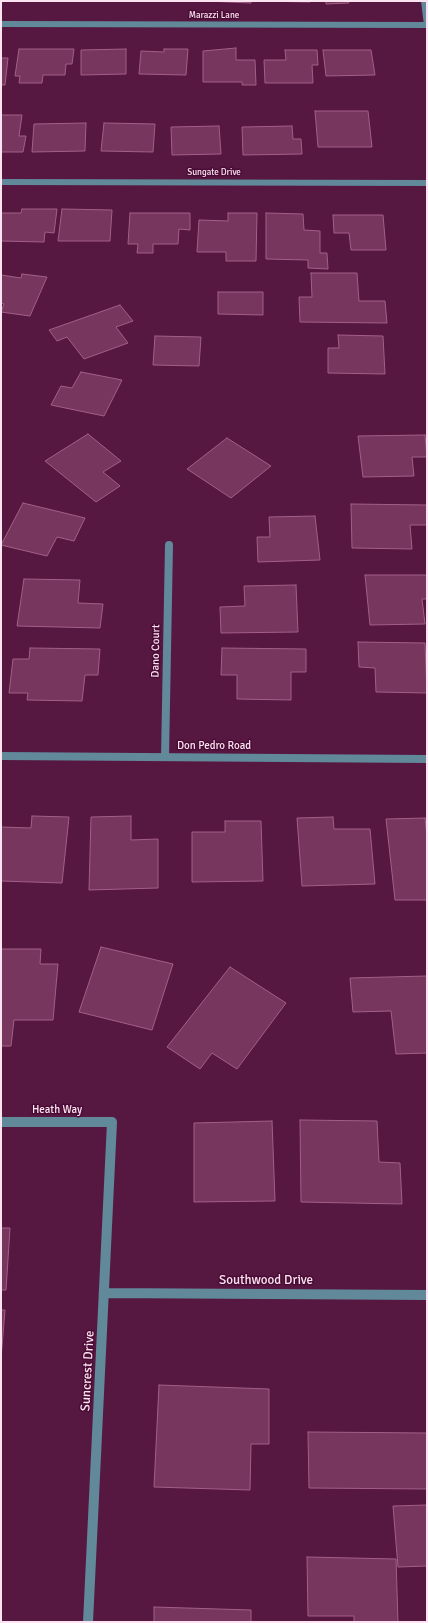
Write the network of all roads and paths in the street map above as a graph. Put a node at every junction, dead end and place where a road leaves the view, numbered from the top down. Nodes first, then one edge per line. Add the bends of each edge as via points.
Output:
1 (424, 1) edge
2 (1, 24) edge
3 (427, 25) edge
4 (1, 182) edge
5 (427, 183) edge
6 (169, 545) dead end
7 (1, 756) edge
8 (165, 757) junction
9 (427, 759) edge
10 (1, 1122) edge
11 (112, 1122) joint
12 (105, 1293) junction
13 (427, 1295) edge
14 (88, 1622) edge

1 - 3 street
2 - 3 street, Marazzi Lane
4 - 5 street, Sungate Drive
6 - 8 street, Dano Court
7 - 8 street, Don Pedro Road
8 - 9 street, Don Pedro Road
10 - 11 street, Heath Way
11 - 12 street, Suncrest Drive
12 - 13 street, Southwood Drive
12 - 14 street, Suncrest Drive

